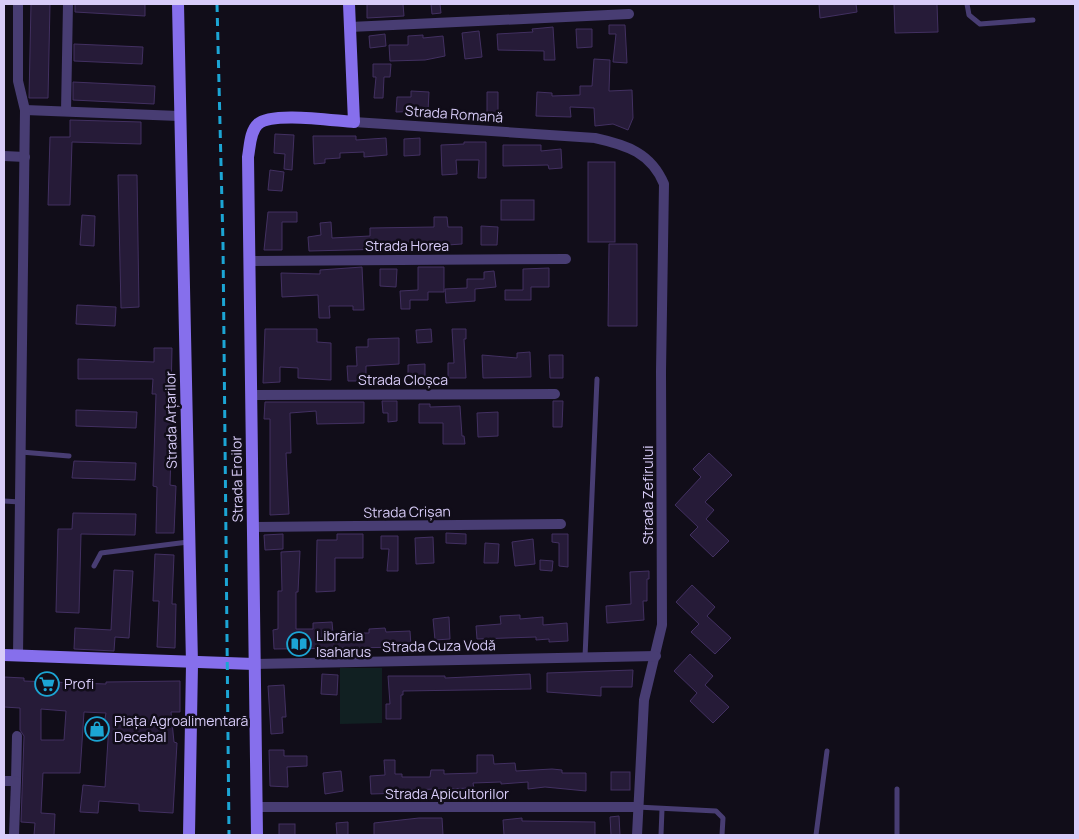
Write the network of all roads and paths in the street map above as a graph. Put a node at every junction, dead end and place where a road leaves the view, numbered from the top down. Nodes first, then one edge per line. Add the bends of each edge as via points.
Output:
1 (18, 4) edge
2 (68, 4) edge
3 (178, 4) edge
4 (349, 4) edge
5 (967, 4) edge
6 (629, 14) dead end
7 (1033, 20) dead end
8 (350, 27) junction
9 (25, 110) junction
10 (66, 111) junction
11 (179, 116) junction
12 (354, 122) junction
13 (257, 124) joint
14 (4, 156) edge
15 (25, 157) junction
16 (647, 157) joint
17 (566, 259) dead end
18 (249, 261) junction
19 (597, 378) dead end
20 (555, 394) dead end
21 (251, 395) junction
22 (20, 452) junction
23 (69, 456) dead end
24 (4, 501) edge
25 (20, 502) junction
26 (561, 524) dead end
27 (252, 527) junction
28 (189, 542) junction
29 (94, 566) dead end
30 (10, 655) edge
31 (656, 656) junction
32 (586, 657) junction
33 (192, 664) junction
34 (254, 664) junction
35 (17, 736) dead end
36 (827, 751) dead end
37 (4, 781) edge
38 (16, 781) junction
39 (897, 789) dead end
40 (256, 807) junction
41 (638, 808) junction
42 (662, 808) junction
43 (14, 835) edge
44 (189, 835) edge
45 (257, 835) edge
46 (637, 835) edge
47 (661, 835) edge
48 (722, 835) edge
49 (816, 835) edge
50 (897, 835) edge

1 - 9 street via 18,80
2 - 10 street
3 - 11 street, Strada Arțarilor
4 - 8 street
5 - 7 lane via 969,15 980,24
6 - 8 street
8 - 12 street
9 - 10 street
9 - 15 street
10 - 11 street
11 - 28 street, Strada Arțarilor
12 - 13 street, Strada Romană via 287,118 266,119
12 - 16 street, Strada Romană via 595,138
13 - 18 street, Strada Eroilor via 248,156
14 - 15 street
15 - 22 street
16 - 31 street, Strada Zefirului via 658,169 664,184 662,625
17 - 18 street, Strada Horea
18 - 21 street, Strada Eroilor
19 - 32 lane
20 - 21 street, Strada Cloșca
21 - 27 street, Strada Eroilor
22 - 23 lane
22 - 25 street
24 - 25 lane
25 - 30 street
26 - 27 street, Strada Crișan
27 - 34 street, Strada Eroilor
28 - 29 lane via 101,553
28 - 33 street, Strada Arțarilor
30 - 33 street, Strada Cuza Vodă
31 - 32 street, Strada Cuza Vodă
31 - 41 street, Strada Zefirului via 644,700
32 - 34 street, Strada Cuza Vodă
33 - 34 street, Strada Cuza Vodă
33 - 44 street, Strada Arțarilor
34 - 40 street, Strada Eroilor
35 - 38 street
36 - 49 lane
37 - 38 street
38 - 43 street
39 - 50 lane
40 - 41 street, Strada Apicultorilor
40 - 45 street, Strada Eroilor
41 - 42 lane
41 - 46 street, Strada Zefirului
42 - 47 lane
42 - 48 lane via 716,811 723,818

